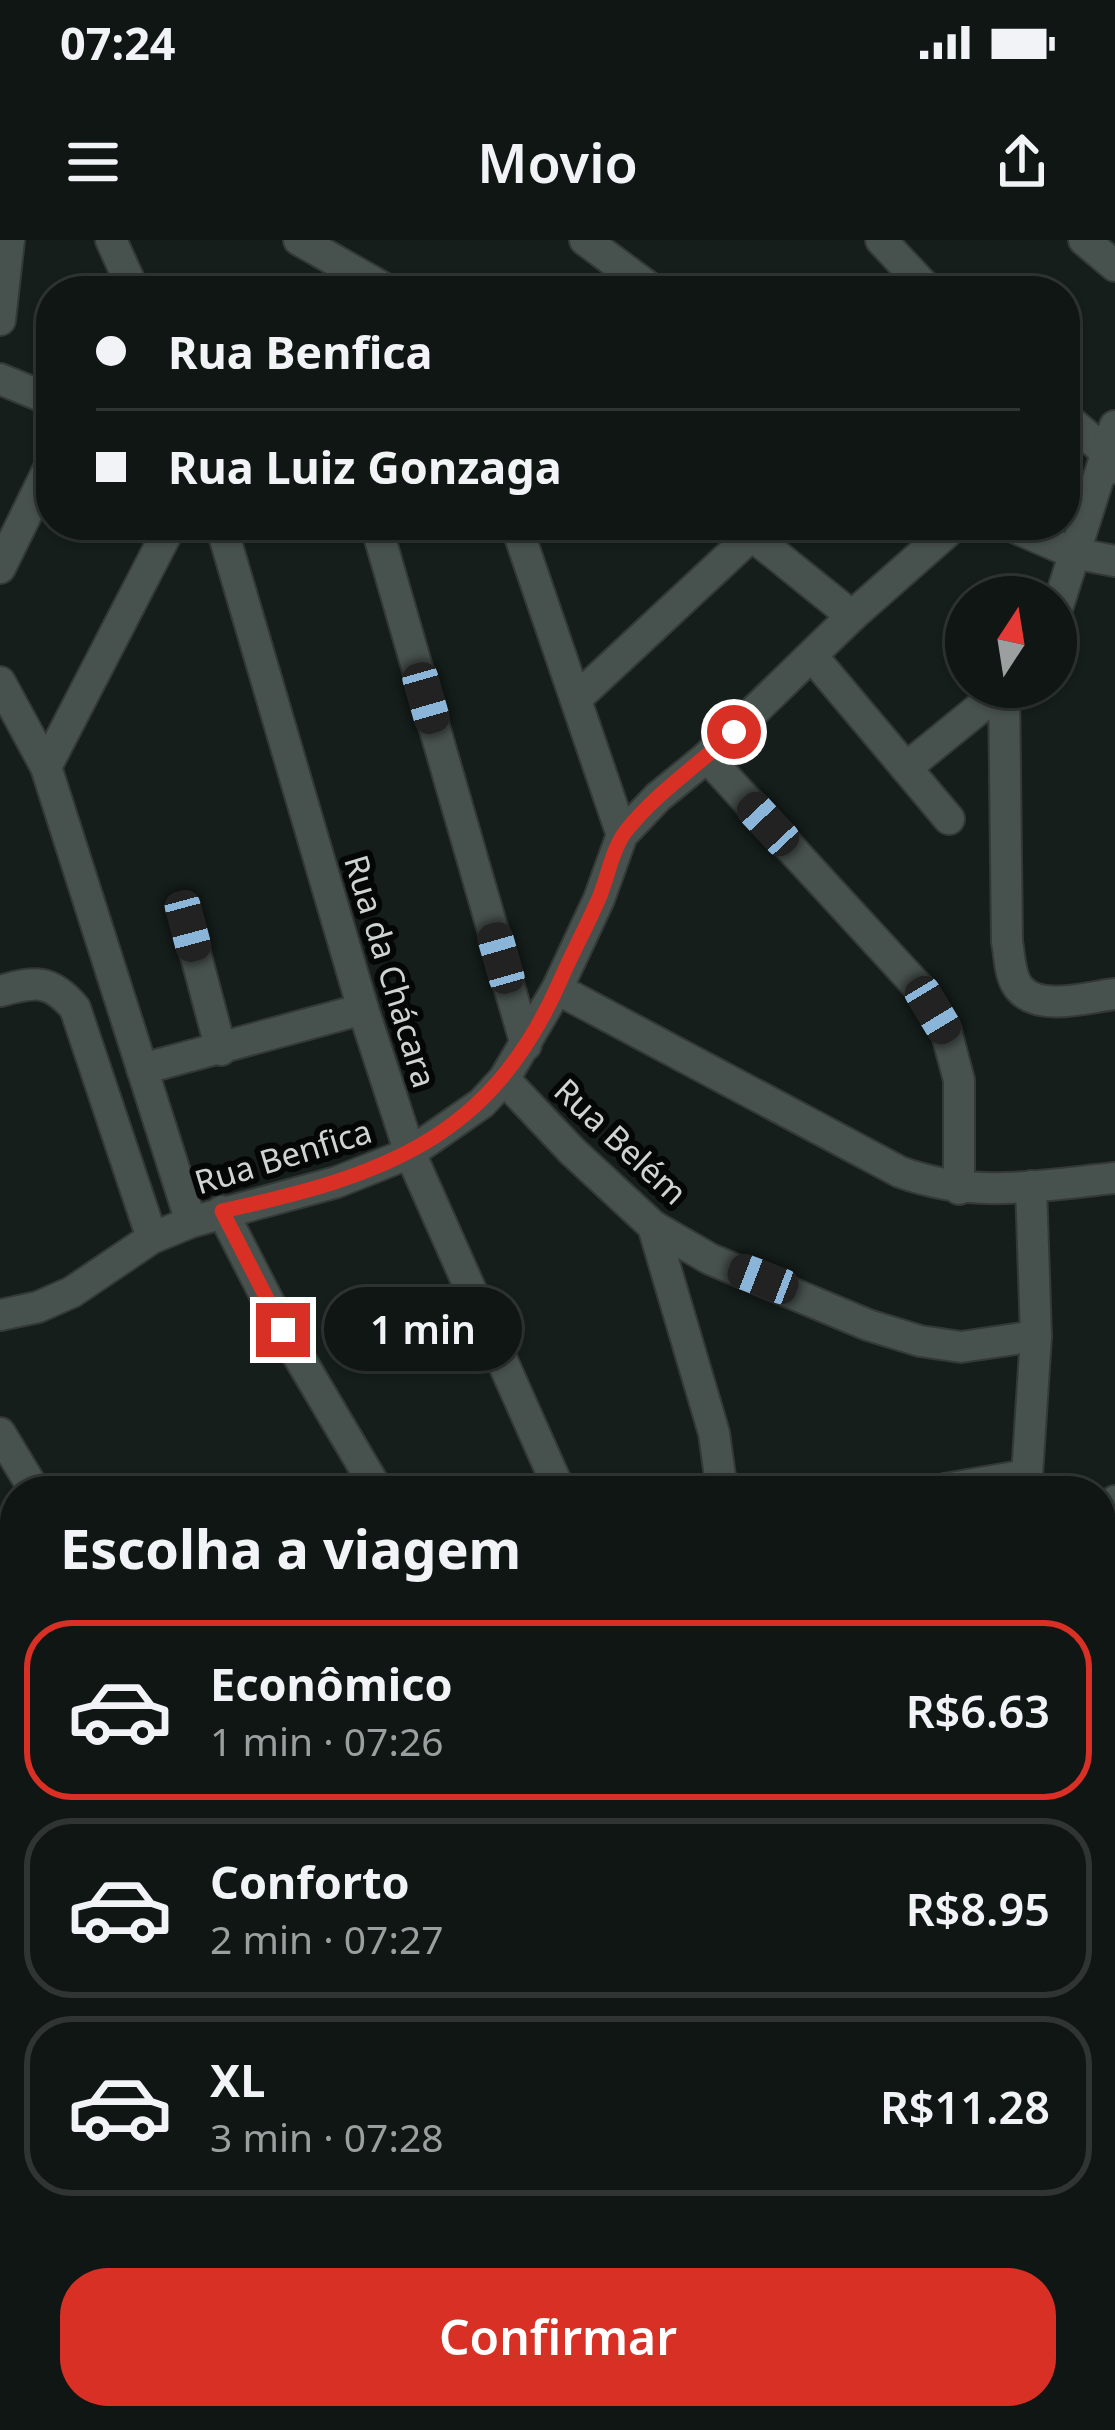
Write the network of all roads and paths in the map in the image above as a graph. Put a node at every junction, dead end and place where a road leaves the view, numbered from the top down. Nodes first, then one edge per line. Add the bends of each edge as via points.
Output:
1 (9, 240) edge
2 (110, 240) edge
3 (585, 240) edge
4 (881, 240) edge
5 (1084, 240) edge
6 (314, 243) edge
7 (1115, 266) edge
8 (127, 276) edge
9 (366, 276) edge
10 (634, 276) edge
11 (915, 276) edge
12 (0, 320) edge
13 (0, 379) edge
14 (36, 394) edge
15 (1080, 432) edge
16 (1113, 465) edge
17 (36, 495) edge
18 (1080, 538) edge
19 (163, 540) edge
20 (225, 540) edge
21 (380, 540) edge
22 (521, 540) edge
23 (736, 540) edge
24 (758, 540) edge
25 (938, 540) edge
26 (1043, 540) edge
27 (1079, 540) edge
28 (1073, 553) junction
29 (1115, 561) edge
30 (0, 568) edge
31 (1066, 576) edge
32 (852, 616) junction
33 (812, 656) junction
34 (0, 682) edge
35 (578, 698) junction
36 (980, 708) edge
37 (1004, 708) edge
38 (707, 757) junction
39 (46, 767) junction
40 (906, 768) junction
41 (949, 819) dead end
42 (622, 835) junction
43 (188, 926) dead end
44 (557, 989) junction
45 (0, 991) edge
46 (1115, 994) edge
47 (363, 1009) junction
48 (526, 1045) junction
49 (221, 1050) junction
50 (142, 1069) junction
51 (503, 1079) junction
52 (410, 1154) junction
53 (1115, 1178) edge
54 (1030, 1186) junction
55 (959, 1190) junction
56 (222, 1211) junction
57 (190, 1222) junction
58 (653, 1226) junction
59 (152, 1238) junction
60 (0, 1315) edge
61 (1036, 1336) junction
62 (0, 1433) edge
63 (26, 1476) edge
64 (369, 1476) edge
65 (553, 1476) edge
66 (720, 1476) edge
67 (1027, 1476) edge

1 - 12 street
2 - 8 street
3 - 10 street
4 - 11 street
5 - 7 street
6 - 9 street
13 - 14 street
15 - 16 street
16 - 18 street
17 - 30 street
19 - 39 street
20 - 47 street, Rua da Chácara
21 - 48 street
22 - 35 street
23 - 35 street
24 - 32 street
25 - 32 street, Rua Benfica
26 - 28 street
27 - 28 street
28 - 29 street
28 - 31 street
32 - 33 street, Rua Benfica
33 - 38 street, Rua Benfica
33 - 40 street
34 - 39 street
35 - 42 street
36 - 40 street
37 - 46 street via 1012,974 1032,998
38 - 42 street, Rua Benfica
38 - 55 street via 921,990 946,1031 959,1080
39 - 50 street
40 - 41 street
42 - 44 street, Rua Benfica
43 - 49 street
44 - 48 street, Rua Benfica
44 - 55 street via 900,1172
45 - 59 street via 46,984 75,1009
47 - 49 street
47 - 52 street, Rua da Chácara
48 - 51 street, Rua Benfica
49 - 50 street
50 - 57 street
51 - 52 street, Rua Benfica
51 - 58 street, Rua Belém
52 - 56 street, Rua Benfica
52 - 65 street, Rua da Chácara
53 - 54 street
54 - 55 street
54 - 61 street
56 - 57 street, Rua Benfica
56 - 64 street
57 - 59 street, Rua Benfica
58 - 61 street, Rua Belém via 710,1259 920,1341 961,1346
58 - 66 street
59 - 60 street, Rua Benfica via 72,1292
61 - 67 street
62 - 63 street

